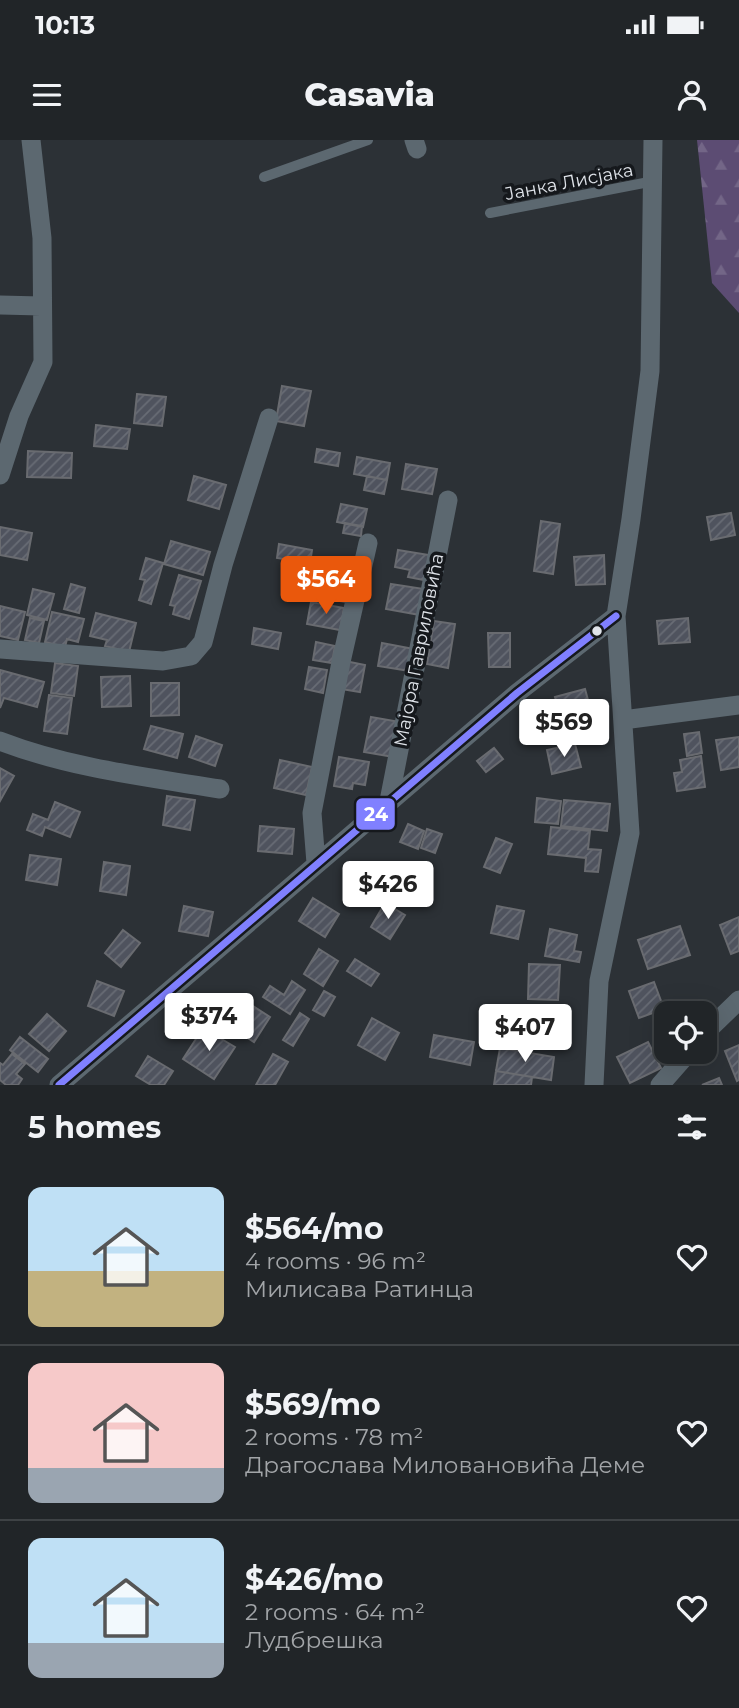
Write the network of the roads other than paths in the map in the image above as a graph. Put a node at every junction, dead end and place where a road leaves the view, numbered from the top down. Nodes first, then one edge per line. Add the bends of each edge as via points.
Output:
1 (31, 140) edge
2 (368, 140) edge
3 (653, 140) edge
4 (264, 177) dead end
5 (654, 181) junction
6 (490, 213) dead end
7 (0, 304) edge
8 (41, 306) junction
9 (269, 418) dead end
10 (0, 475) edge
11 (448, 499) dead end
12 (368, 543) dead end
13 (616, 617) junction
14 (0, 649) edge
15 (739, 705) edge
16 (623, 720) junction
17 (0, 741) edge
18 (220, 789) dead end
19 (389, 801) junction
20 (316, 863) junction
21 (739, 1000) edge
22 (717, 1021) edge
23 (678, 1064) edge
24 (59, 1085) edge
25 (594, 1085) edge
26 (660, 1085) edge

1 - 8 street via 42,237
2 - 4 lane
3 - 5 street
5 - 6 lane, Јанка Лисјака
5 - 13 street via 650,371
7 - 8 street
8 - 10 street via 43,362
9 - 14 street via 203,642 191,656 163,661
11 - 19 street, Мајора Гавриловића
12 - 20 street via 312,813
13 - 16 street
13 - 19 street
15 - 16 street
16 - 25 street via 629,833 598,981
17 - 18 street via 98,769
19 - 20 street
20 - 24 street
21 - 22 street
23 - 26 street

